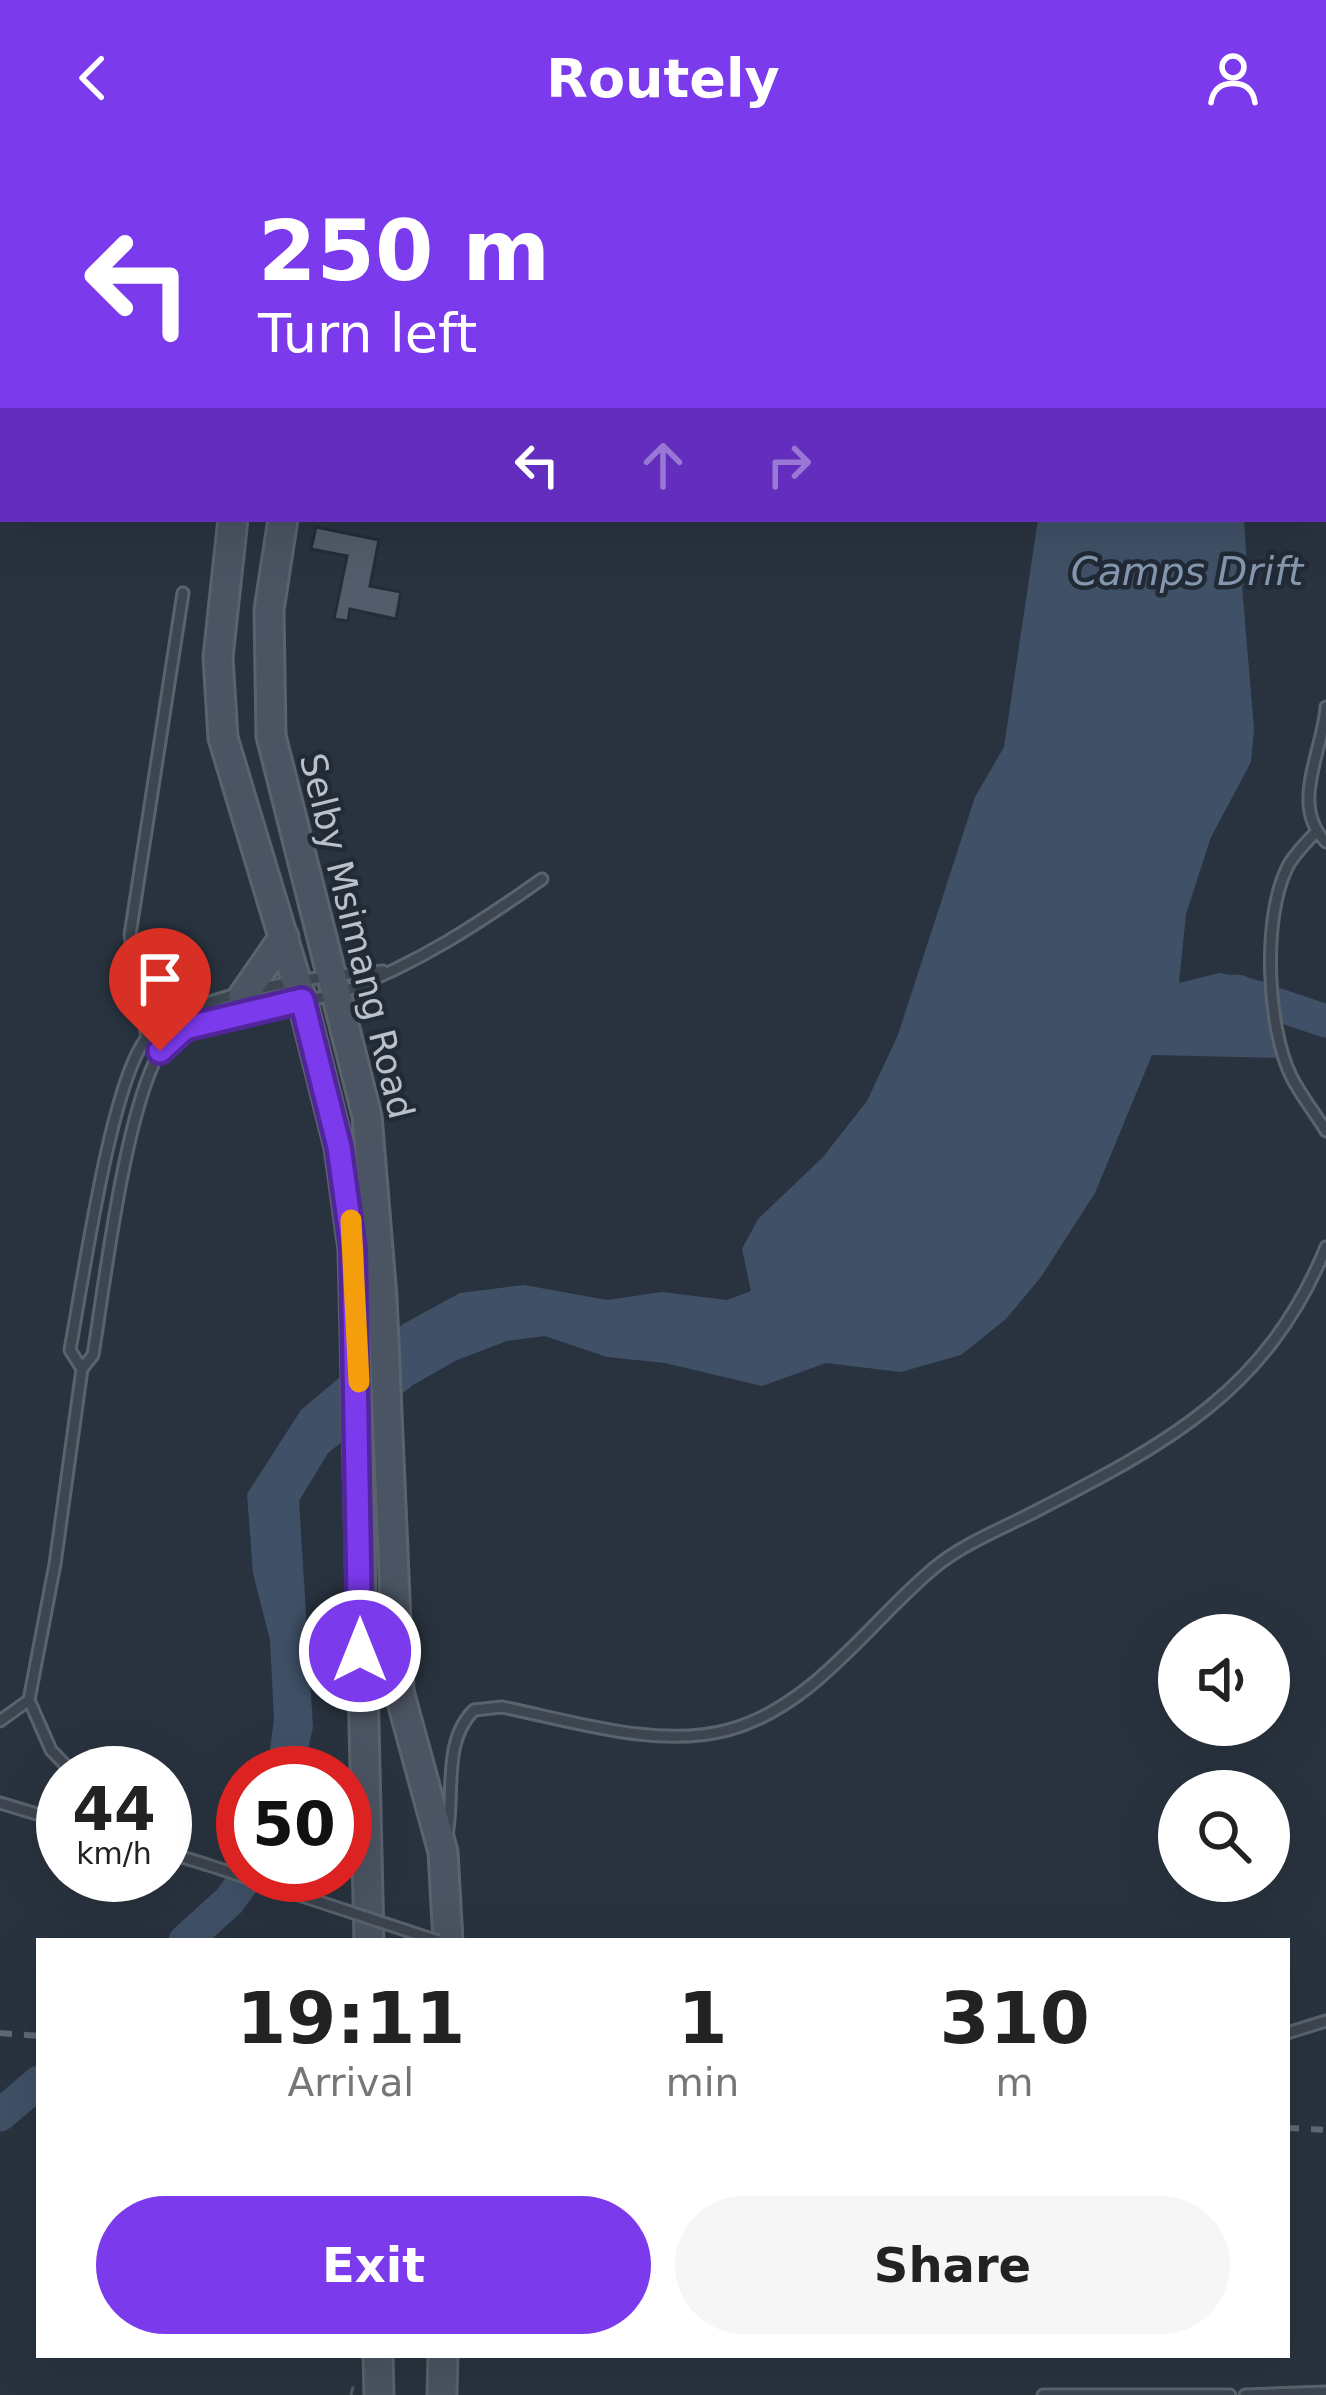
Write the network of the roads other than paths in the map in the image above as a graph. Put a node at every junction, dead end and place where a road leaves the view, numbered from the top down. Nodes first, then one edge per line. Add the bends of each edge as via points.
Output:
1 (233, 522) edge
2 (283, 522) edge
3 (183, 593) dead end
4 (1326, 707) edge
5 (1325, 729) edge
6 (1316, 832) junction
7 (1326, 842) edge
8 (542, 879) dead end
9 (284, 937) junction
10 (392, 971) junction
11 (318, 989) junction
12 (243, 996) junction
13 (146, 1039) junction
14 (1326, 1131) edge
15 (1326, 1246) edge
16 (370, 1304) junction
17 (82, 1369) junction
18 (372, 1444) junction
19 (29, 1700) junction
20 (0, 1720) edge
21 (49, 1746) edge
22 (0, 1803) edge
23 (36, 1814) edge
24 (443, 1852) junction
25 (192, 1860) edge
26 (369, 1938) edge
27 (429, 1938) edge
28 (448, 1938) edge
29 (1326, 2021) edge
30 (1290, 2032) edge
31 (378, 2358) edge
32 (442, 2358) edge
33 (1326, 2392) edge
34 (376, 2395) edge
35 (442, 2395) edge
36 (1043, 2395) edge
37 (1230, 2395) edge
38 (1245, 2395) edge

1 - 9 main road, Selby Msimang Road via 218,657 224,738
2 - 11 main road, Selby Msimang Road via 269,610 271,736
3 - 13 lane via 130,935
4 - 5 lane
5 - 6 lane via 1308,796
6 - 7 lane
6 - 14 lane via 1288,865 1279,891 1272,979 1291,1076
8 - 10 lane via 436,952
9 - 11 main road, Selby Msimang Road
9 - 12 main road
10 - 11 lane
10 - 11 lane
11 - 12 lane
11 - 16 main road, Selby Msimang Road via 323,1084
11 - 16 main road, Selby Msimang Road via 367,1116
11 - 17 lane via 185,1028 160,1051 134,1136 93,1354
12 - 13 lane via 179,1016
13 - 17 lane via 130,1068 85,1272 70,1350
15 - 24 lane via 1297,1307 1238,1383 1198,1418 1145,1455 946,1559 873,1633 767,1713 723,1731 675,1735 502,1707 474,1710 455,1737
16 - 18 main road, Selby Msimang Road
17 - 19 lane
18 - 24 main road, Selby Msimang Road via 399,1691
18 - 26 main road, Selby Msimang Road via 360,1692
19 - 20 lane
19 - 21 lane
22 - 23 lane
24 - 28 main road, Selby Msimang Road
25 - 27 lane, bridge
29 - 30 lane
31 - 34 main road
32 - 35 main road
33 - 38 lane
36 - 37 lane

